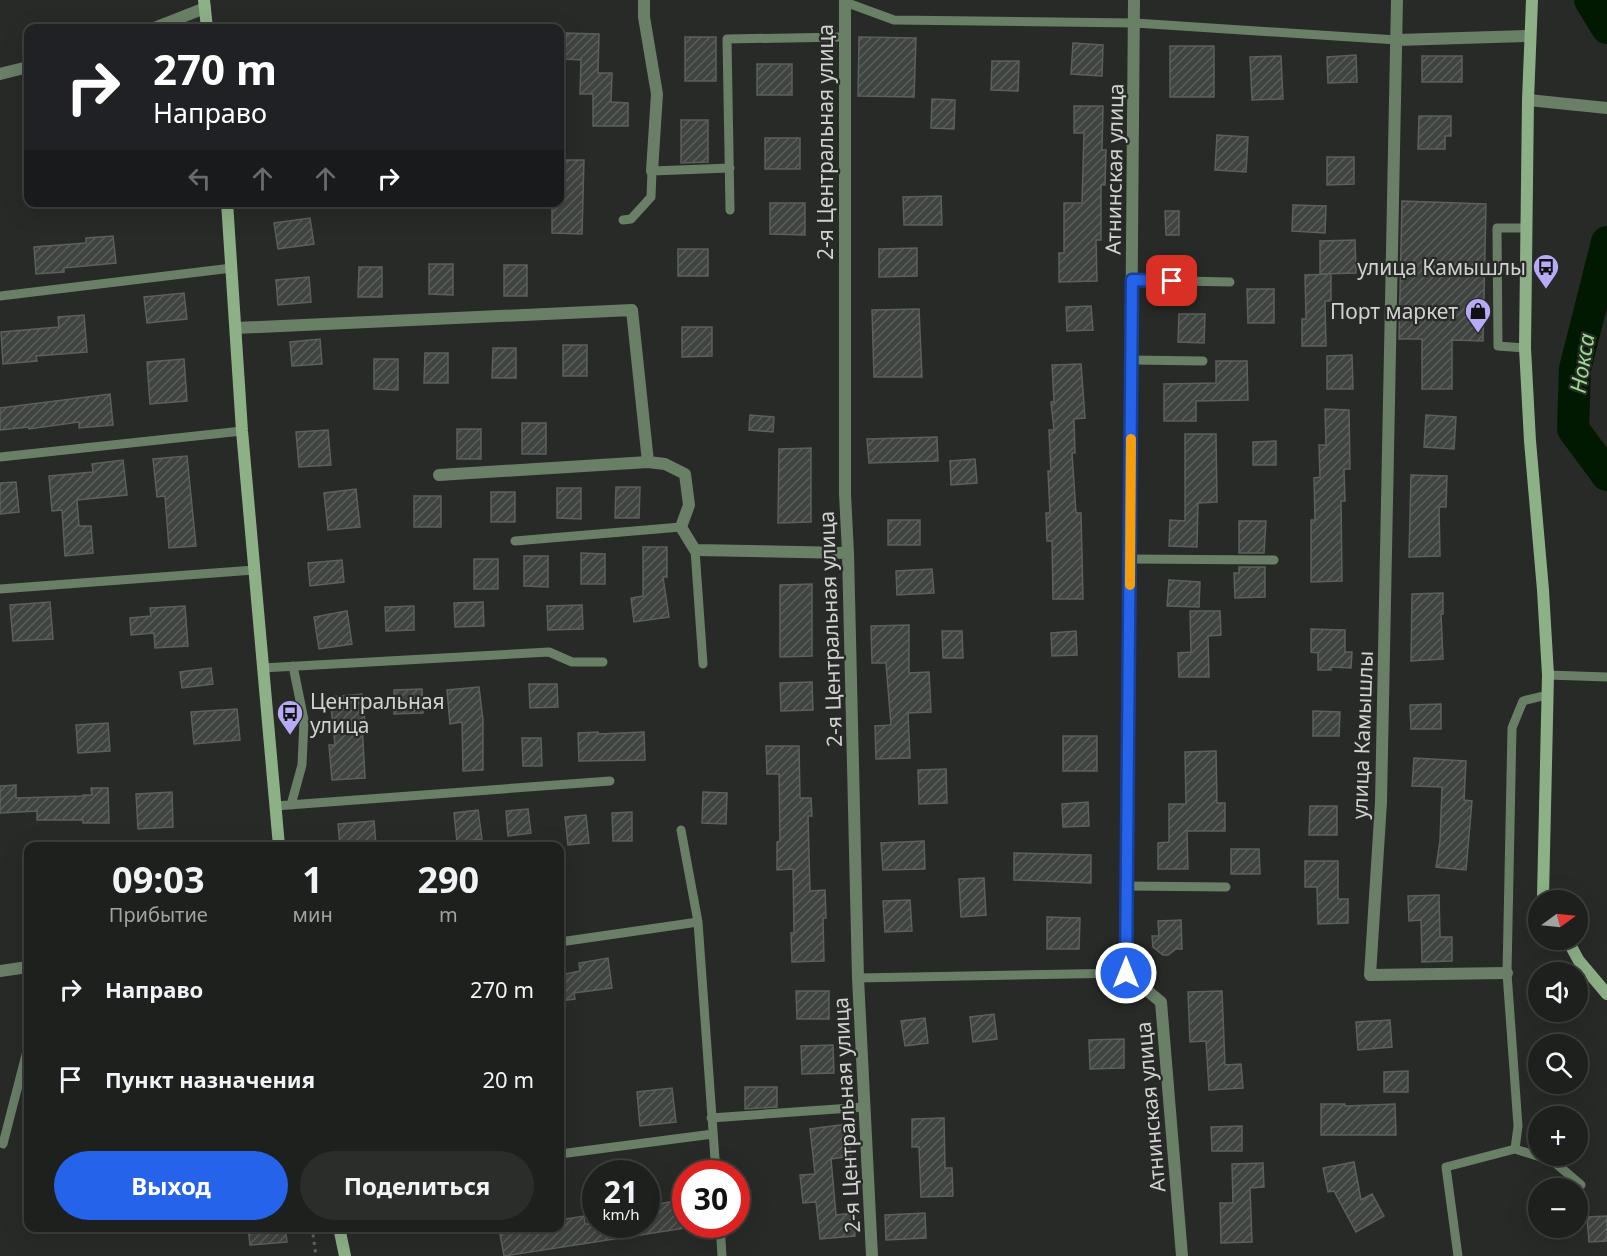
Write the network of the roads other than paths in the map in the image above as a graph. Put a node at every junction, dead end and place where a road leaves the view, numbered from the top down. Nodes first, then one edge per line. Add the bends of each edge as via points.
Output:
1 (644, 0) edge
2 (1134, 0) edge
3 (1397, 0) edge
4 (1532, 0) edge
5 (845, 1) edge
6 (204, 4) edge
7 (1135, 23) junction
8 (162, 24) edge
9 (206, 24) edge
10 (1530, 36) junction
11 (844, 37) junction
12 (1397, 40) junction
13 (24, 68) edge
14 (0, 74) edge
15 (1528, 100) junction
16 (1607, 108) edge
17 (730, 168) junction
18 (652, 171) junction
19 (227, 207) edge
20 (730, 210) dead end
21 (623, 220) dead end
22 (1526, 228) junction
23 (232, 268) junction
24 (1132, 280) junction
25 (1230, 282) dead end
26 (0, 296) edge
27 (236, 328) junction
28 (1525, 348) junction
29 (1132, 360) junction
30 (1203, 361) dead end
31 (242, 430) junction
32 (0, 457) edge
33 (648, 462) junction
34 (439, 475) dead end
35 (681, 527) junction
36 (515, 541) dead end
37 (694, 550) junction
38 (848, 553) junction
39 (1130, 560) junction
40 (1274, 560) dead end
41 (254, 570) junction
42 (0, 589) edge
43 (603, 662) dead end
44 (703, 664) dead end
45 (293, 666) junction
46 (262, 668) junction
47 (1548, 675) junction
48 (1607, 677) edge
49 (1547, 695) junction
50 (610, 781) dead end
51 (291, 805) junction
52 (275, 806) junction
53 (681, 830) dead end
54 (279, 842) edge
55 (1127, 886) junction
56 (1226, 887) dead end
57 (1543, 890) edge
58 (698, 922) junction
59 (564, 941) edge
60 (1573, 950) edge
61 (24, 967) edge
62 (0, 970) edge
63 (1126, 973) junction
64 (1507, 973) junction
65 (858, 978) junction
66 (1607, 994) edge
67 (24, 1075) edge
68 (865, 1107) junction
69 (711, 1118) junction
70 (713, 1134) junction
71 (3, 1144) dead end
72 (1515, 1149) junction
73 (564, 1153) edge
74 (715, 1160) edge
75 (1573, 1178) edge
76 (340, 1232) edge
77 (721, 1238) edge
78 (345, 1256) edge
79 (722, 1256) edge
80 (872, 1256) edge
81 (1182, 1256) edge
82 (1458, 1256) edge

1 - 18 street via 657,94
2 - 7 street, Атнинская улица
3 - 12 street, улица Камышлы
4 - 10 street
5 - 7 lane via 894,20
5 - 11 street, 2-я Центральная улица
6 - 8 street
6 - 9 street
7 - 12 lane
7 - 24 street, Атнинская улица
10 - 12 street
10 - 15 street
11 - 17 lane via 727,39
11 - 38 street, 2-я Центральная улица
12 - 64 street, улица Камышлы via 1381,802 1370,975
13 - 14 street
15 - 16 street
15 - 22 street
17 - 18 lane
17 - 20 lane
18 - 21 lane via 651,197 631,219
19 - 23 street
22 - 28 street
22 - 28 lane via 1497,228 1498,346
23 - 26 lane
23 - 27 street
24 - 25 lane
24 - 29 street, Атнинская улица
27 - 31 street
27 - 33 street via 633,310
28 - 47 street
29 - 30 lane
29 - 39 street, Атнинская улица
31 - 32 lane
31 - 41 street
33 - 34 street
33 - 35 street via 665,464 685,474 688,505
35 - 36 lane
35 - 37 street
37 - 38 street
37 - 44 lane
38 - 65 street, 2-я Центральная улица
39 - 40 lane
39 - 55 street, Атнинская улица
41 - 42 lane
41 - 46 street
43 - 45 lane via 572,662 549,652
45 - 46 lane
45 - 51 lane via 304,720 302,765
46 - 52 street
47 - 48 lane
47 - 49 street
49 - 57 street
49 - 64 lane via 1523,701 1512,728
50 - 51 lane
51 - 52 lane
52 - 54 street
53 - 58 lane
55 - 56 lane
55 - 63 street, Атнинская улица
58 - 59 lane
58 - 69 lane
60 - 66 street
61 - 62 street
63 - 65 lane
63 - 81 street, Атнинская улица via 1161,1002
64 - 72 lane via 1518,1126
65 - 68 street, 2-я Центральная улица
67 - 71 lane
68 - 69 lane
68 - 80 street, 2-я Центральная улица
69 - 70 lane
70 - 73 lane
70 - 74 lane
72 - 75 lane via 1552,1161
72 - 82 lane via 1446,1167
76 - 78 street
77 - 79 lane

